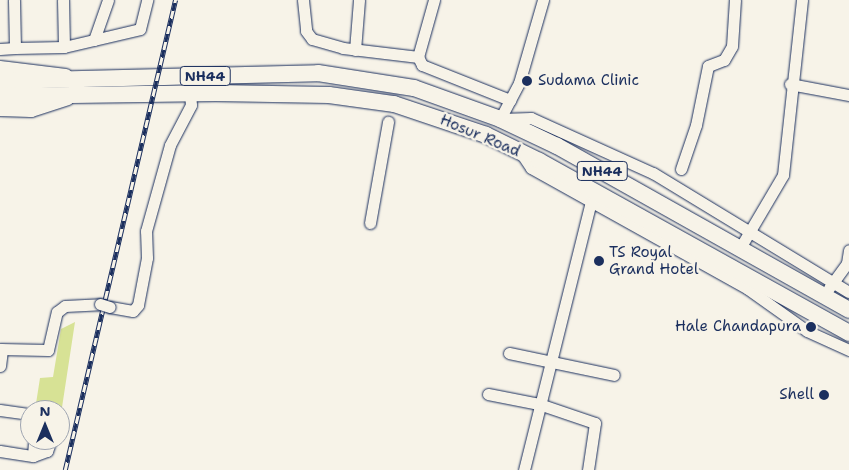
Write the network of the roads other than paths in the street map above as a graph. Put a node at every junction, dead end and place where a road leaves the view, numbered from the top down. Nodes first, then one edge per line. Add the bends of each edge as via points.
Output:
1 (14, 0) edge
2 (63, 0) edge
3 (108, 0) edge
4 (147, 0) edge
5 (303, 0) edge
6 (359, 0) edge
7 (434, 0) edge
8 (543, 0) edge
9 (735, 0) edge
10 (802, 0) edge
11 (94, 40) junction
12 (64, 47) junction
13 (14, 48) junction
14 (0, 49) edge
15 (355, 50) junction
16 (418, 57) junction
17 (790, 84) junction
18 (2, 89) edge
19 (190, 93) junction
20 (849, 94) edge
21 (510, 100) junction
22 (500, 118) junction
23 (388, 122) dead end
24 (521, 153) junction
25 (681, 169) dead end
26 (591, 201) junction
27 (370, 223) dead end
28 (752, 231) junction
29 (740, 248) junction
30 (849, 250) edge
31 (829, 289) junction
32 (849, 292) edge
33 (849, 310) edge
34 (849, 334) edge
35 (1, 349) edge
36 (849, 350) edge
37 (509, 354) dead end
38 (548, 363) junction
39 (0, 366) edge
40 (614, 375) dead end
41 (488, 394) dead end
42 (539, 404) junction
43 (0, 410) edge
44 (20, 413) edge
45 (33, 450) edge
46 (48, 450) edge
47 (0, 451) edge
48 (33, 456) junction
49 (524, 470) edge
50 (588, 470) edge

1 - 13 street
2 - 12 street
3 - 11 street
4 - 11 street via 140,29
5 - 15 street via 306,31 312,39
6 - 15 street
7 - 16 street
8 - 21 street
9 - 25 street via 732,46 724,60 708,66 696,125
10 - 17 street
11 - 12 street
12 - 13 street
13 - 14 street
15 - 16 street
16 - 21 street via 422,65
17 - 20 street
17 - 28 street via 783,175
18 - 19 highway, Hosur Road / NH44 via 68,98
18 - 22 highway, Hosur Road / NH44 via 73,78 328,74 397,84
19 - 24 highway, Hosur Road / NH44 via 328,95 394,104 444,119
19 - 35 street via 190,105 170,145 146,231 147,258 138,305 124,312 105,306 65,306 57,312 48,350
21 - 22 street
22 - 28 street via 531,118 601,148
22 - 29 highway, Hosur Road / NH44
23 - 27 street
24 - 26 street via 531,168
24 - 34 highway, Hosur Road / NH44
26 - 36 street via 748,289 807,331
26 - 38 street
28 - 29 street
28 - 31 street
29 - 31 highway, Hosur Road / NH44
30 - 31 street via 847,263
31 - 32 street
31 - 33 highway, Hosur Road / NH44
35 - 39 street
37 - 38 street
38 - 40 street
38 - 42 street
41 - 42 street
42 - 49 street
42 - 50 street via 595,423
43 - 44 street
45 - 48 street
46 - 48 street
47 - 48 street

